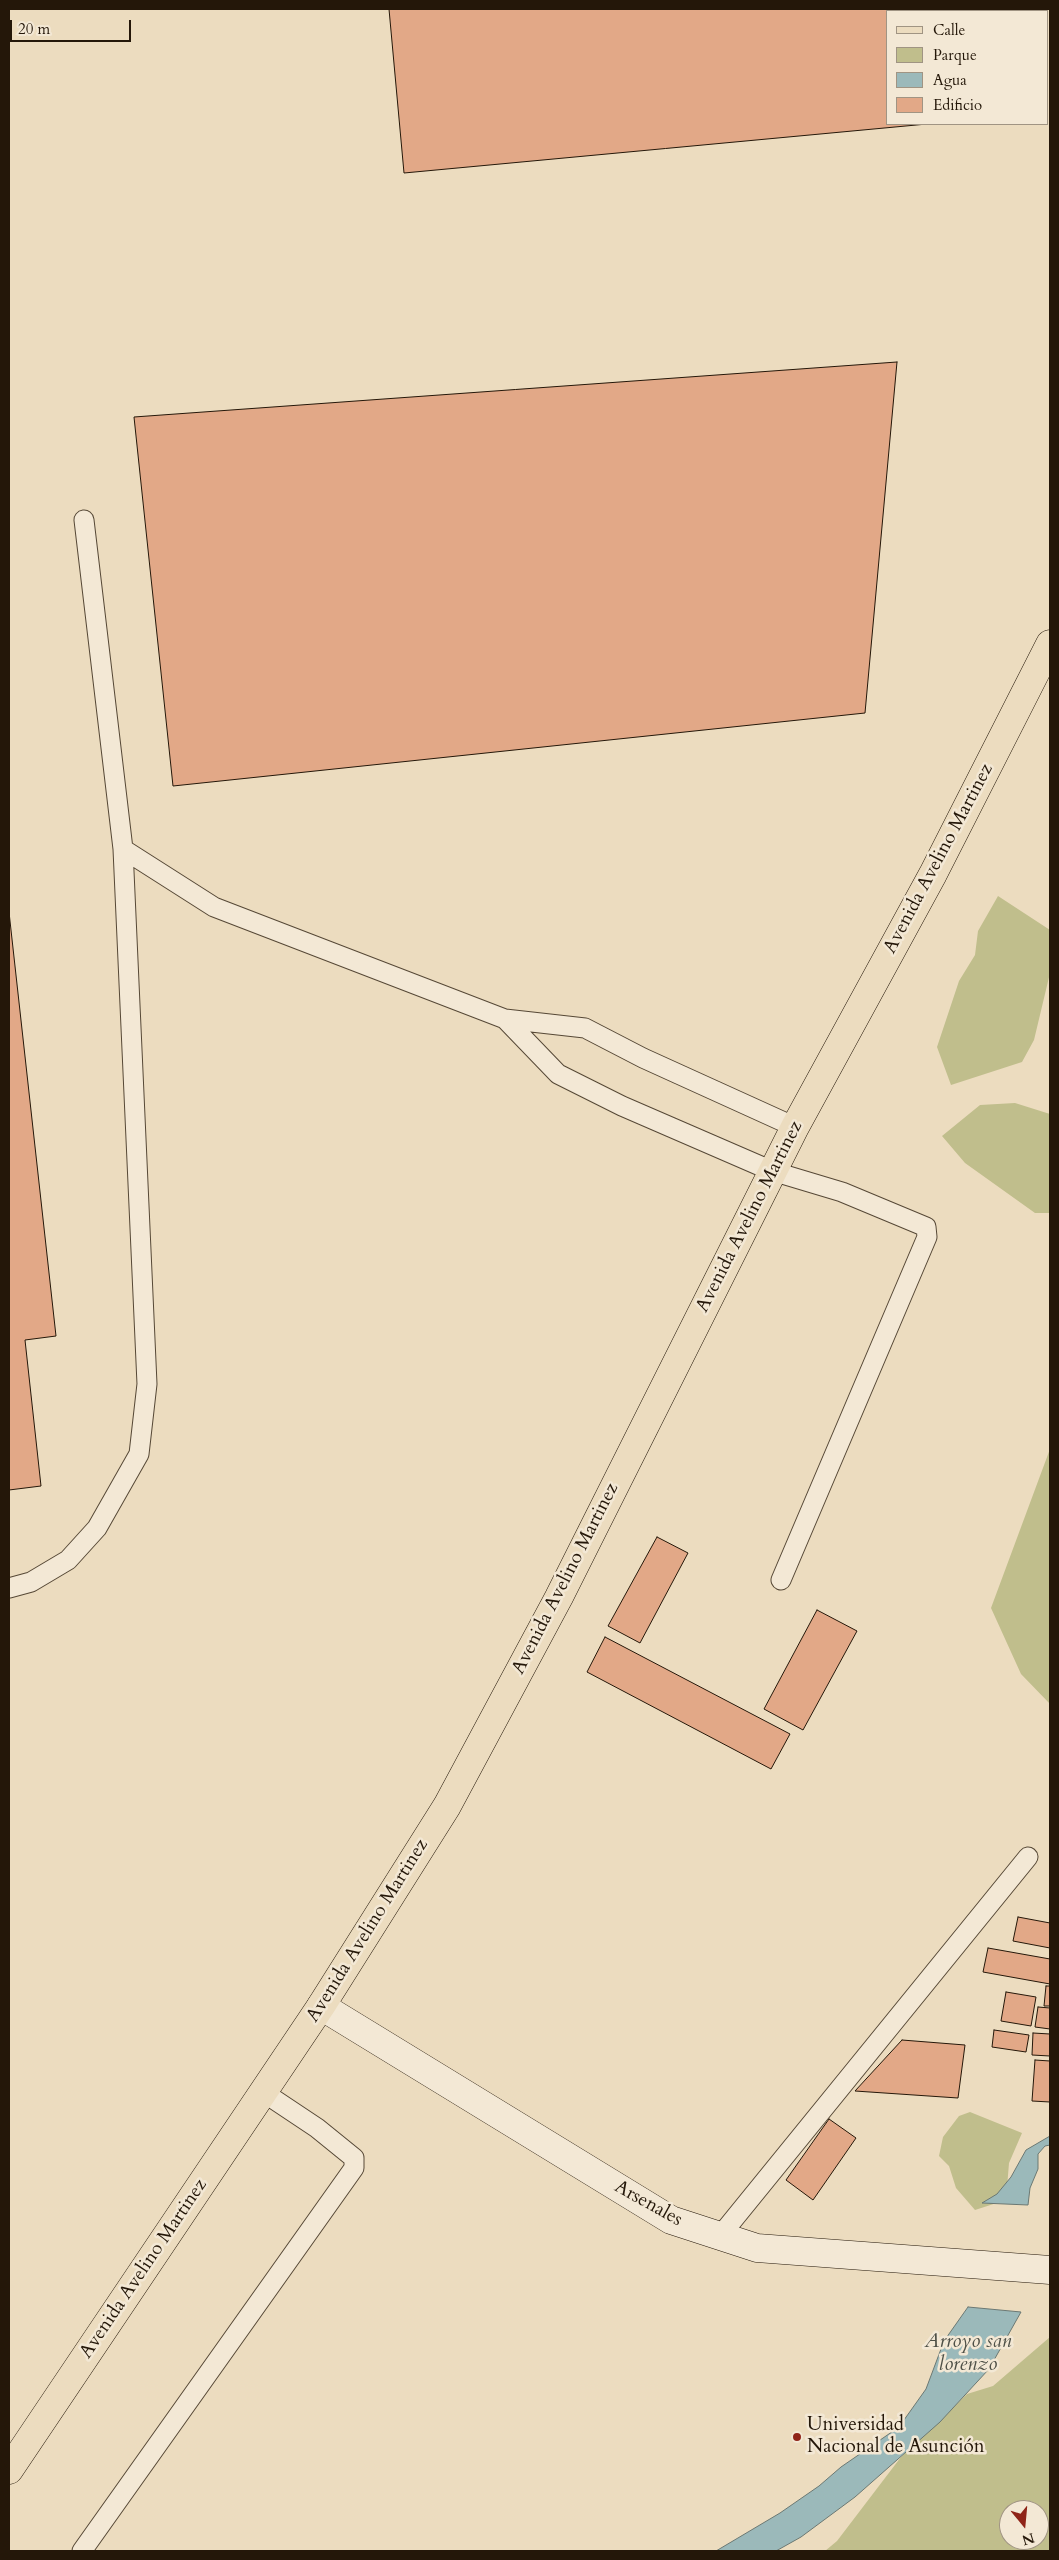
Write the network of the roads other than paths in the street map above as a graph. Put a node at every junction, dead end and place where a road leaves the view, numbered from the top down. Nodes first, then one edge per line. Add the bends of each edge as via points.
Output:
1 (84, 520) dead end
2 (1050, 644) edge
3 (123, 849) junction
4 (505, 1019) junction
5 (795, 1127) junction
6 (772, 1171) junction
7 (781, 1580) dead end
8 (9, 1588) edge
9 (1028, 1857) dead end
10 (321, 2006) junction
11 (264, 2092) junction
12 (720, 2236) junction
13 (1050, 2270) edge
14 (9, 2470) edge
15 (82, 2551) edge

1 - 3 lane
2 - 5 main road, Avenida Avelino Martinez via 933,874
3 - 4 lane via 214,907
3 - 8 lane via 147,1384 139,1454 97,1528 68,1560 31,1582
4 - 5 lane via 585,1028
4 - 6 lane via 558,1074 622,1106
5 - 6 main road, Avenida Avelino Martinez
6 - 7 lane via 842,1192 926,1227 928,1238
6 - 10 main road, Avenida Avelino Martinez via 558,1597 452,1798
9 - 12 lane
10 - 11 main road, Avenida Avelino Martinez
10 - 12 main road, Arsenales via 671,2220
11 - 14 main road, Avenida Avelino Martinez
11 - 15 lane via 354,2158 354,2168
12 - 13 main road, Arsenales via 757,2248

